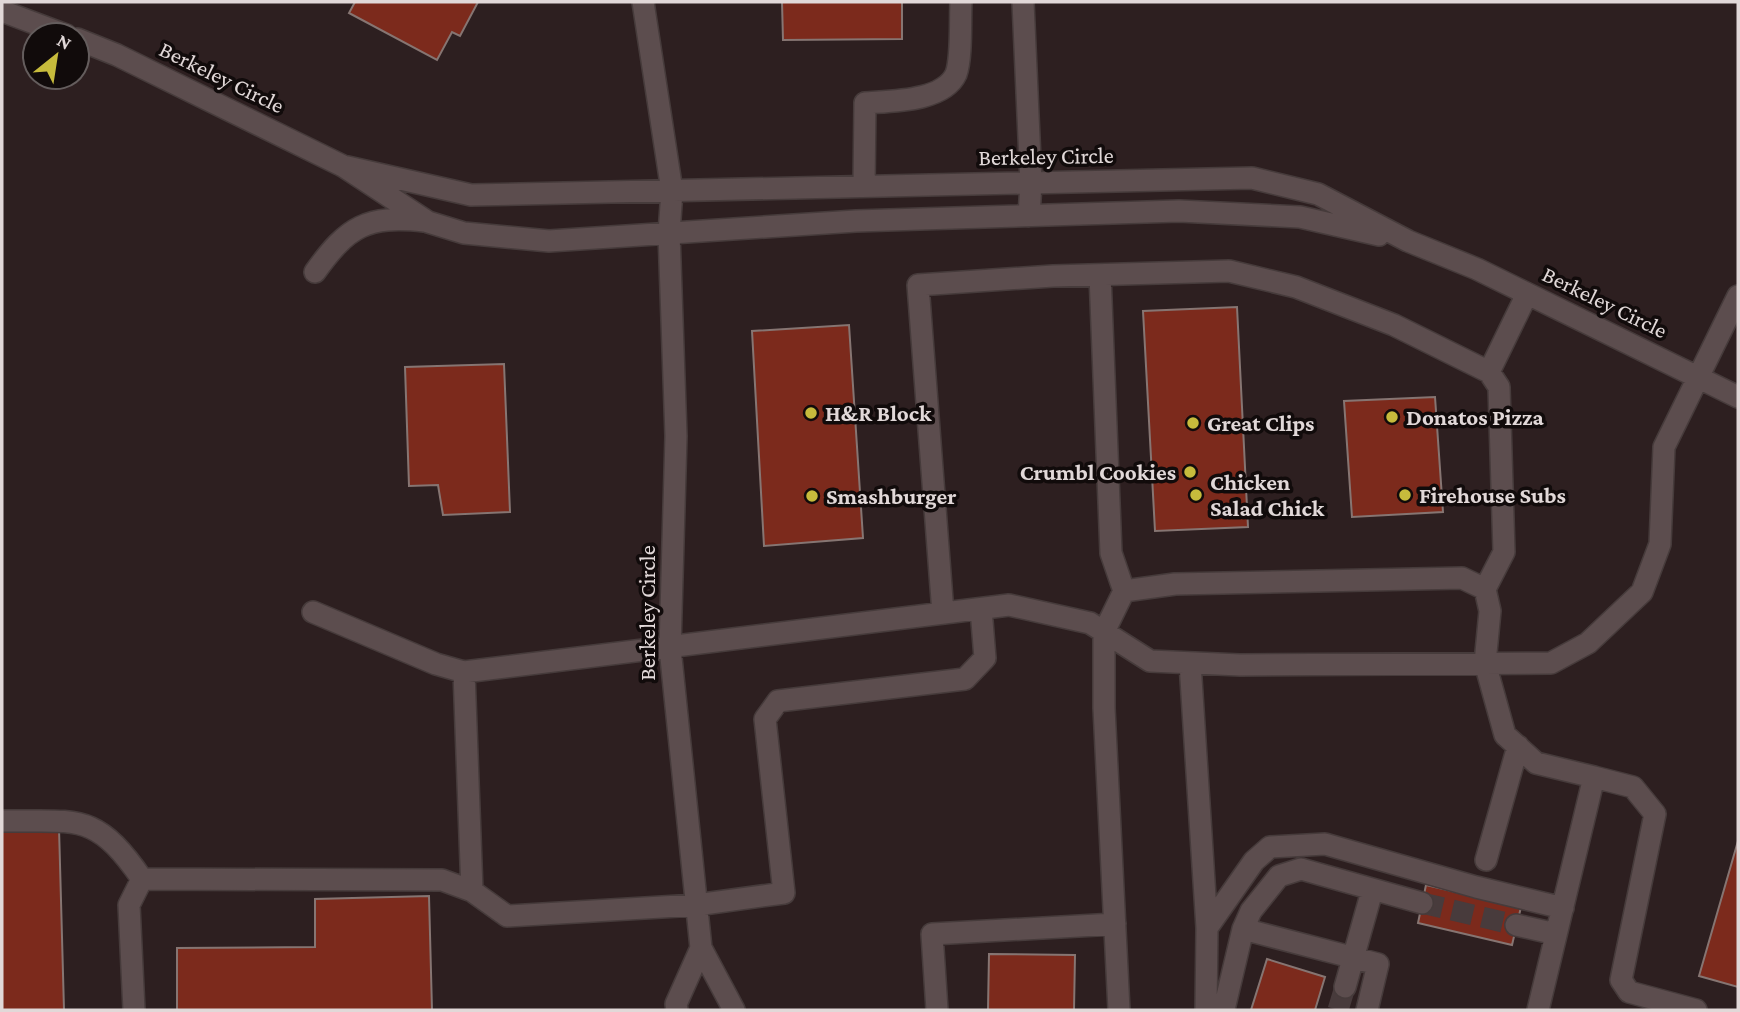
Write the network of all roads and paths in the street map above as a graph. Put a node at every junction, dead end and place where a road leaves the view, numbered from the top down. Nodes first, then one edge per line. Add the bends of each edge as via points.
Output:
1 (643, 2) edge
2 (961, 2) edge
3 (1023, 2) edge
4 (2, 11) edge
5 (29, 21) edge
6 (91, 45) edge
7 (343, 166) junction
8 (1031, 183) junction
9 (864, 187) junction
10 (672, 191) junction
11 (1029, 216) junction
12 (428, 222) junction
13 (669, 233) junction
14 (1408, 241) junction
15 (314, 272) dead end
16 (1100, 275) junction
17 (1528, 294) junction
18 (1738, 296) edge
19 (1489, 372) junction
20 (1697, 377) junction
21 (1738, 397) edge
22 (1485, 589) junction
23 (1124, 591) junction
24 (981, 609) junction
25 (313, 612) dead end
26 (943, 613) junction
27 (1104, 632) junction
28 (670, 648) junction
29 (1190, 663) junction
30 (1485, 663) junction
31 (464, 672) junction
32 (1518, 746) junction
33 (1594, 777) junction
34 (2, 821) edge
35 (1486, 860) dead end
36 (142, 879) junction
37 (472, 891) junction
38 (1372, 891) junction
39 (1422, 903) tunnel mouth
40 (696, 905) junction
41 (1563, 908) junction
42 (1115, 924) junction
43 (1516, 925) tunnel mouth
44 (1207, 928) junction
45 (1243, 929) junction
46 (1556, 934) junction
47 (701, 948) junction
48 (1353, 957) junction
49 (1345, 987) tunnel mouth
50 (134, 1010) edge
51 (677, 1010) edge
52 (734, 1010) edge
53 (937, 1010) edge
54 (1119, 1010) edge
55 (1206, 1010) edge
56 (1220, 1010) edge
57 (1367, 1010) edge
58 (1538, 1010) edge
59 (1696, 1010) edge

1 - 10 street, Berkeley Circle
2 - 9 street via 956,74 921,99 864,103
3 - 8 street
4 - 5 street
6 - 7 street, Berkeley Circle
7 - 10 street, Berkeley Circle via 471,195
7 - 12 street, Berkeley Circle
8 - 9 street, Berkeley Circle
8 - 11 street
8 - 14 street, Berkeley Circle via 1252,178 1318,194
9 - 10 street, Berkeley Circle
10 - 13 street, Berkeley Circle
11 - 13 street, Berkeley Circle
11 - 14 street, Berkeley Circle via 1179,211 1300,217
12 - 13 street, Berkeley Circle via 464,233 549,241
12 - 15 street via 372,221 337,240
13 - 28 street, Berkeley Circle via 676,436
14 - 17 street, Berkeley Circle
16 - 19 street via 1229,271 1296,287 1394,325
16 - 23 street via 1111,553
16 - 26 street via 918,285
17 - 19 street
17 - 20 street, Berkeley Circle
18 - 20 street
19 - 22 street via 1499,387 1504,552
20 - 21 street, Berkeley Circle
20 - 30 street via 1664,447 1660,544 1642,592 1588,643 1551,663
22 - 23 street via 1462,578 1175,584
22 - 30 street via 1490,611
23 - 27 street
24 - 26 street
24 - 27 street via 1009,605 1090,623
24 - 40 street via 985,658 965,679 778,701 765,719 784,893
25 - 31 street
26 - 28 street
27 - 29 street via 1150,661
27 - 42 street
28 - 31 street
28 - 40 street, Berkeley Circle
29 - 30 street
29 - 44 street
30 - 32 street via 1505,735
31 - 37 street
32 - 33 street via 1536,763
32 - 35 street
33 - 41 street
33 - 59 street via 1633,787 1655,814 1621,980 1629,992
34 - 36 street via 78,822 95,829 119,846
36 - 37 street via 442,880
36 - 50 street via 129,905
37 - 40 street via 507,916
38 - 39 street
38 - 45 street via 1301,869 1279,876
38 - 48 street
40 - 47 street, Berkeley Circle
41 - 44 street via 1325,844 1270,847 1254,861
41 - 46 street
42 - 53 street via 932,934
42 - 54 street
43 - 46 street
44 - 55 street
45 - 48 street
45 - 56 street
46 - 58 street
47 - 51 street
47 - 52 street, Berkeley Circle
48 - 49 street
48 - 57 street via 1378,964

